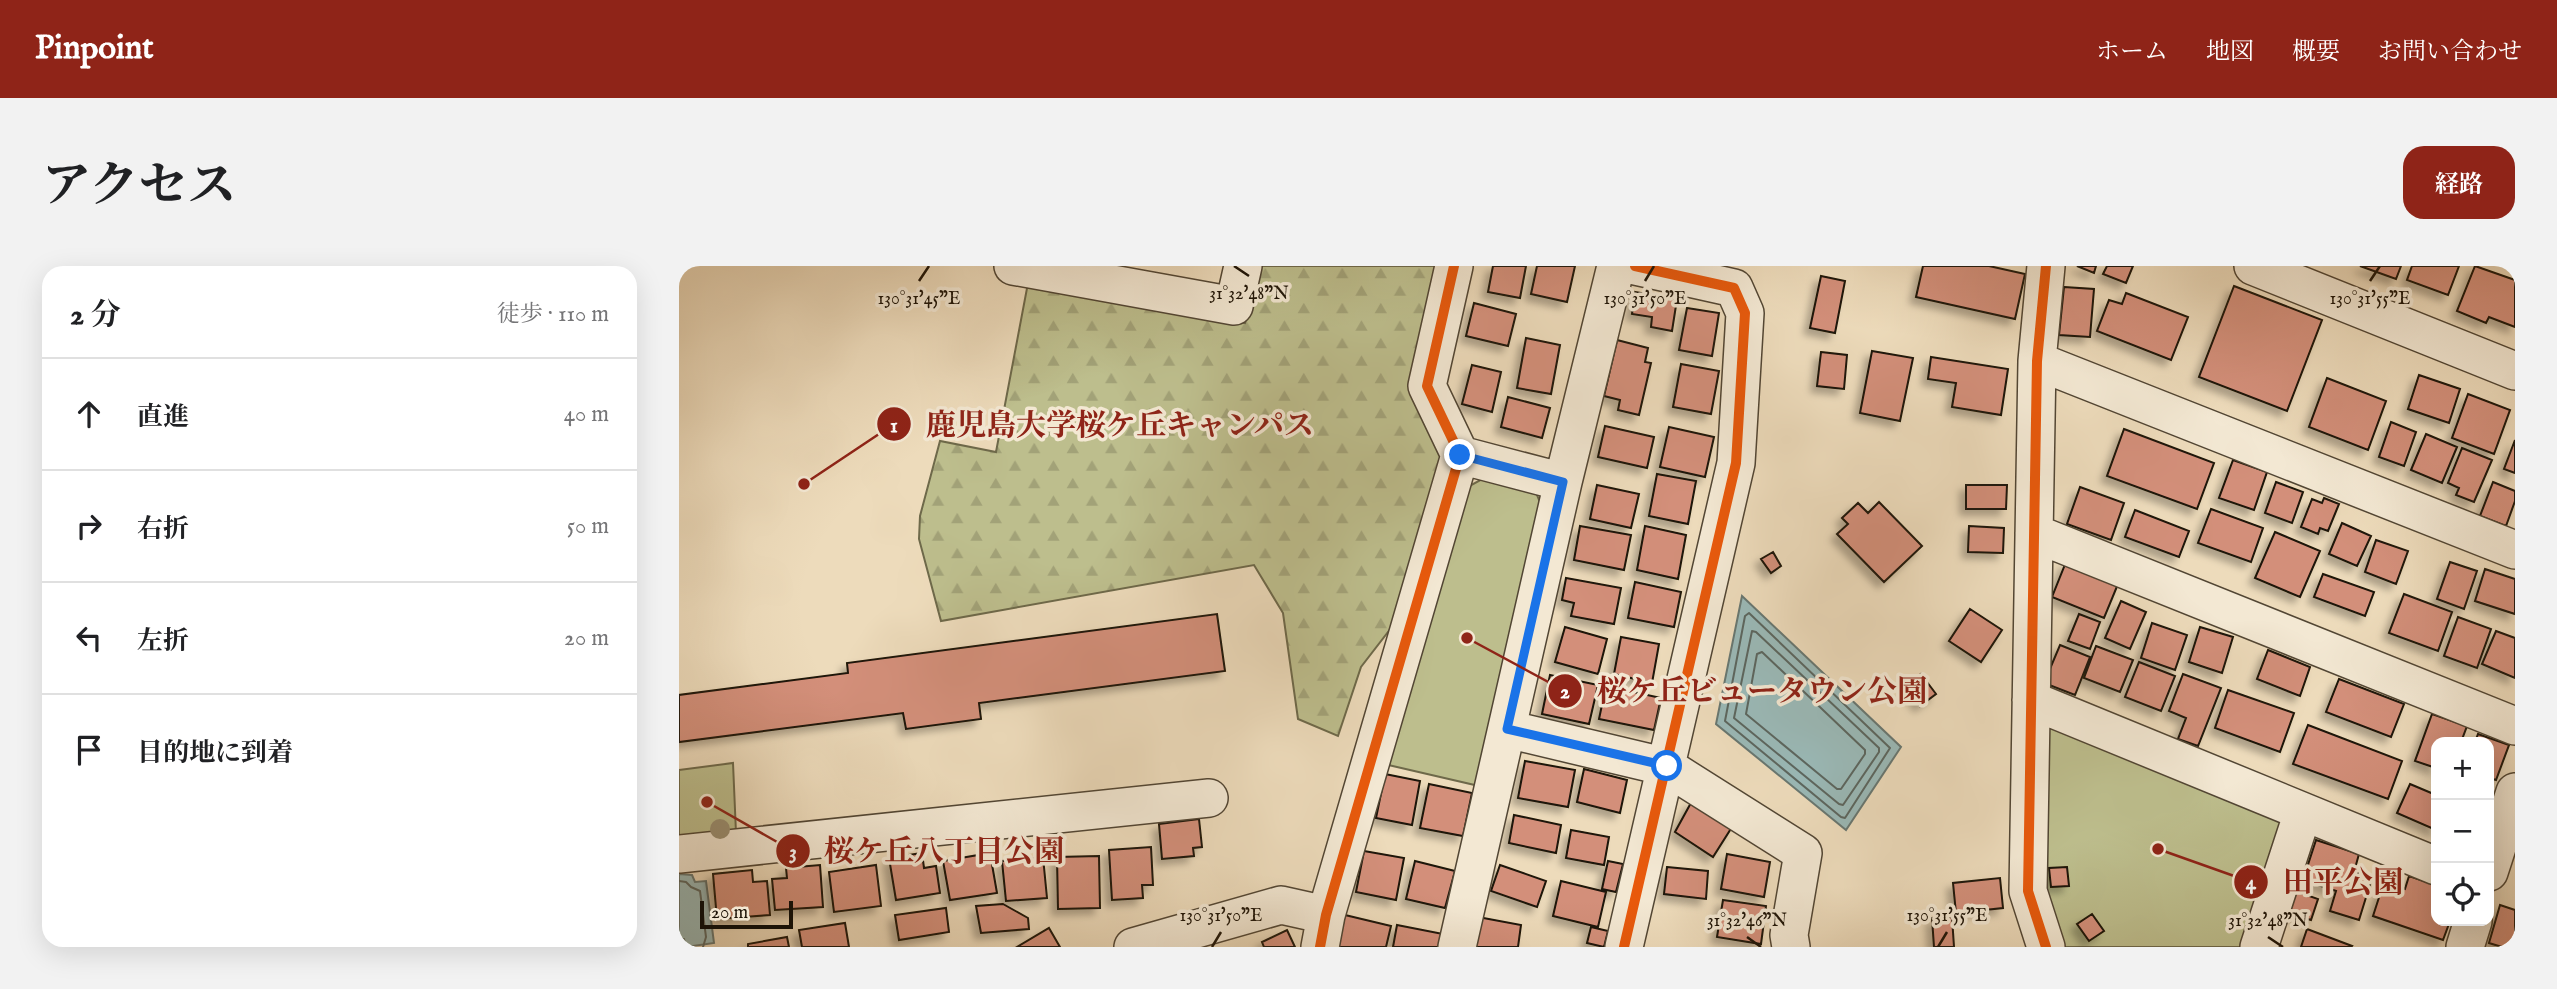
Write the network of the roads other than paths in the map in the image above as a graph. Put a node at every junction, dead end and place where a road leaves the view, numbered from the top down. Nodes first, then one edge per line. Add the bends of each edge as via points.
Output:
1 (1013, 266) edge
2 (1243, 266) edge
3 (1454, 266) edge
4 (1616, 266) edge
5 (1635, 266) edge
6 (2046, 266) edge
7 (2253, 266) edge
8 (2037, 360) junction
9 (2515, 371) edge
10 (1460, 455) junction
11 (1563, 482) junction
12 (2034, 533) junction
13 (2515, 550) edge
14 (2031, 700) junction
15 (2515, 726) edge
16 (1507, 729) junction
17 (1667, 766) junction
18 (2515, 792) edge
19 (1209, 798) dead end
20 (2303, 812) junction
21 (679, 854) edge
22 (2492, 863) edge
23 (2431, 864) edge
24 (2471, 926) edge
25 (1323, 931) edge
26 (1133, 947) edge
27 (1457, 947) edge
28 (1624, 947) edge
29 (1791, 947) edge
30 (2046, 947) edge
31 (2259, 947) edge
32 (2465, 947) edge

1 - 2 street via 1234,306
3 - 10 street via 1427,386
4 - 11 street
5 - 17 street via 1734,288 1745,313 1736,464
6 - 8 street
7 - 9 street
8 - 12 street
8 - 13 street
10 - 11 street
10 - 25 street
11 - 16 street
12 - 14 street
12 - 15 street
14 - 20 street
14 - 30 street via 2028,891
16 - 17 street
16 - 27 street
17 - 28 street
17 - 29 street via 1803,853 1789,935
18 - 22 street
19 - 21 street
20 - 23 street
20 - 31 street
24 - 32 street
25 - 26 street via 1280,905

